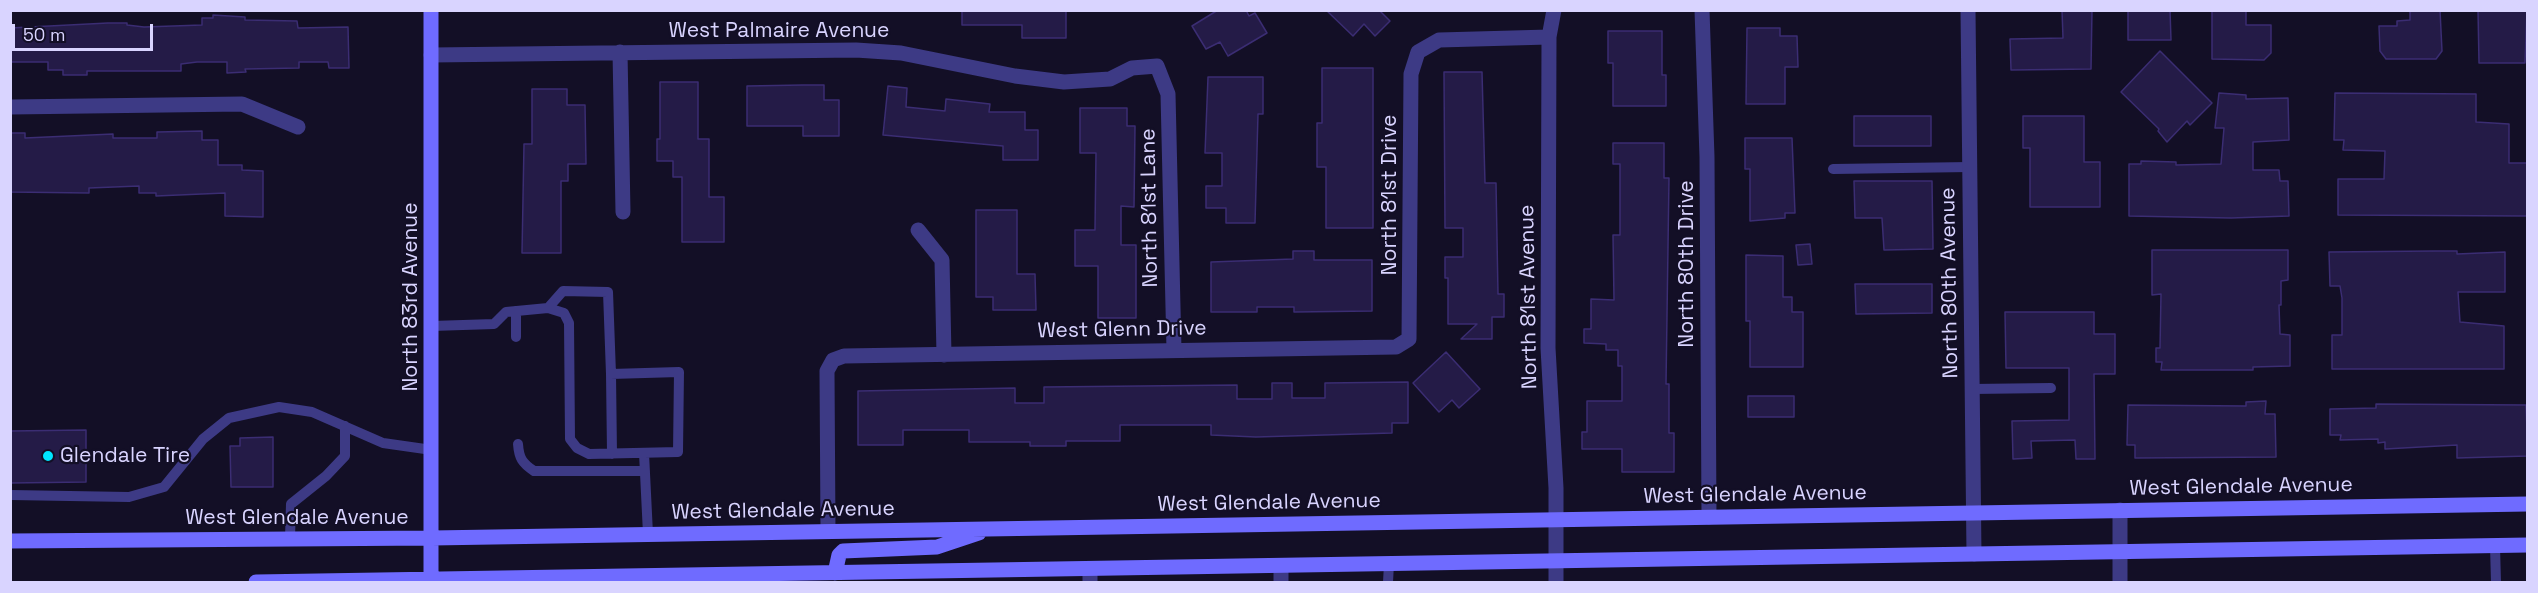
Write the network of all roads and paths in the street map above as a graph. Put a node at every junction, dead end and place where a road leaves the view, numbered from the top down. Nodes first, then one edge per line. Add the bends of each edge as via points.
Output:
1 (431, 10) edge
2 (1554, 10) edge
3 (1702, 10) edge
4 (1968, 10) edge
5 (1550, 38) junction
6 (620, 52) junction
7 (431, 55) junction
8 (1157, 66) joint
9 (10, 107) edge
10 (298, 127) dead end
11 (1970, 167) junction
12 (1833, 169) dead end
13 (623, 212) dead end
14 (918, 230) dead end
15 (548, 308) junction
16 (516, 311) junction
17 (432, 326) junction
18 (516, 337) dead end
19 (1409, 339) joint
20 (1174, 350) junction
21 (944, 354) junction
22 (611, 374) junction
23 (2051, 387) dead end
24 (1972, 389) junction
25 (345, 426) junction
26 (518, 444) dead end
27 (432, 450) junction
28 (644, 453) junction
29 (612, 454) junction
30 (645, 471) junction
31 (10, 495) edge
32 (2528, 504) edge
33 (2120, 510) junction
34 (1973, 513) junction
35 (1709, 517) junction
36 (1556, 519) junction
37 (993, 528) junction
38 (828, 531) junction
39 (648, 534) junction
40 (290, 538) junction
41 (432, 538) junction
42 (10, 541) edge
43 (2528, 545) edge
44 (2494, 546) junction
45 (2120, 552) junction
46 (1974, 554) junction
47 (1556, 561) junction
48 (1389, 564) junction
49 (1281, 566) junction
50 (841, 576) edge
51 (1090, 576) edge
52 (689, 579) edge
53 (431, 581) edge
54 (256, 582) edge
55 (1281, 582) edge
56 (1388, 582) edge
57 (1556, 582) edge
58 (2120, 582) edge
59 (2496, 582) edge

1 - 7 main road, North 83rd Avenue
2 - 5 street, North 81st Avenue
3 - 35 street, North 80th Drive via 1708,215
4 - 11 street, North 80th Avenue
5 - 19 street, North 81st Drive via 1439,40 1418,51 1411,74
5 - 36 street, North 81st Avenue via 1548,348
6 - 7 street, West Palmaire Avenue
6 - 8 street, West Palmaire Avenue via 901,53 1064,82 1110,79 1132,68
6 - 13 street
7 - 17 main road, North 83rd Avenue
8 - 20 street, North 81st Lane via 1168,94
9 - 10 street via 242,104
11 - 12 lane
11 - 24 street, North 80th Avenue
14 - 21 street via 942,260
15 - 16 lane
15 - 22 lane via 563,291 608,292
15 - 29 lane via 564,313 569,323 570,439 589,454
16 - 17 lane via 506,312 494,324
16 - 18 lane
17 - 27 main road, North 83rd Avenue
19 - 20 street, West Glenn Drive via 1396,347
20 - 21 street, West Glenn Drive
21 - 38 street, West Glenn Drive via 844,356 833,360 826,371
22 - 28 lane via 679,372 678,452
22 - 29 lane
23 - 24 lane
24 - 34 street, North 80th Avenue
25 - 27 lane via 383,443
25 - 31 lane via 312,411 279,407 229,418 203,439 164,487 129,497
25 - 40 lane via 345,456 291,504
26 - 30 lane via 523,464 534,471
27 - 41 main road, North 83rd Avenue
28 - 29 lane
28 - 30 lane
30 - 39 lane
32 - 33 main road, West Glendale Avenue
33 - 34 main road, West Glendale Avenue
33 - 45 street
34 - 35 main road, West Glendale Avenue
34 - 46 street, North 80th Avenue
35 - 36 main road, West Glendale Avenue
36 - 37 main road, West Glendale Avenue
36 - 47 street, North 81st Avenue
37 - 38 main road, West Glendale Avenue
37 - 50 main road via 937,547 843,551 838,555
38 - 39 main road, West Glendale Avenue
39 - 41 main road, West Glendale Avenue
40 - 41 main road, West Glendale Avenue
40 - 42 main road, West Glendale Avenue
41 - 53 main road, North 83rd Avenue
43 - 44 main road
44 - 45 main road
44 - 59 lane
45 - 46 main road
45 - 58 street
46 - 47 main road
47 - 48 main road
47 - 57 street, North 81st Avenue
48 - 49 main road
48 - 56 lane
49 - 51 main road
49 - 55 street
50 - 51 main road
50 - 52 main road
52 - 53 main road
53 - 54 main road

